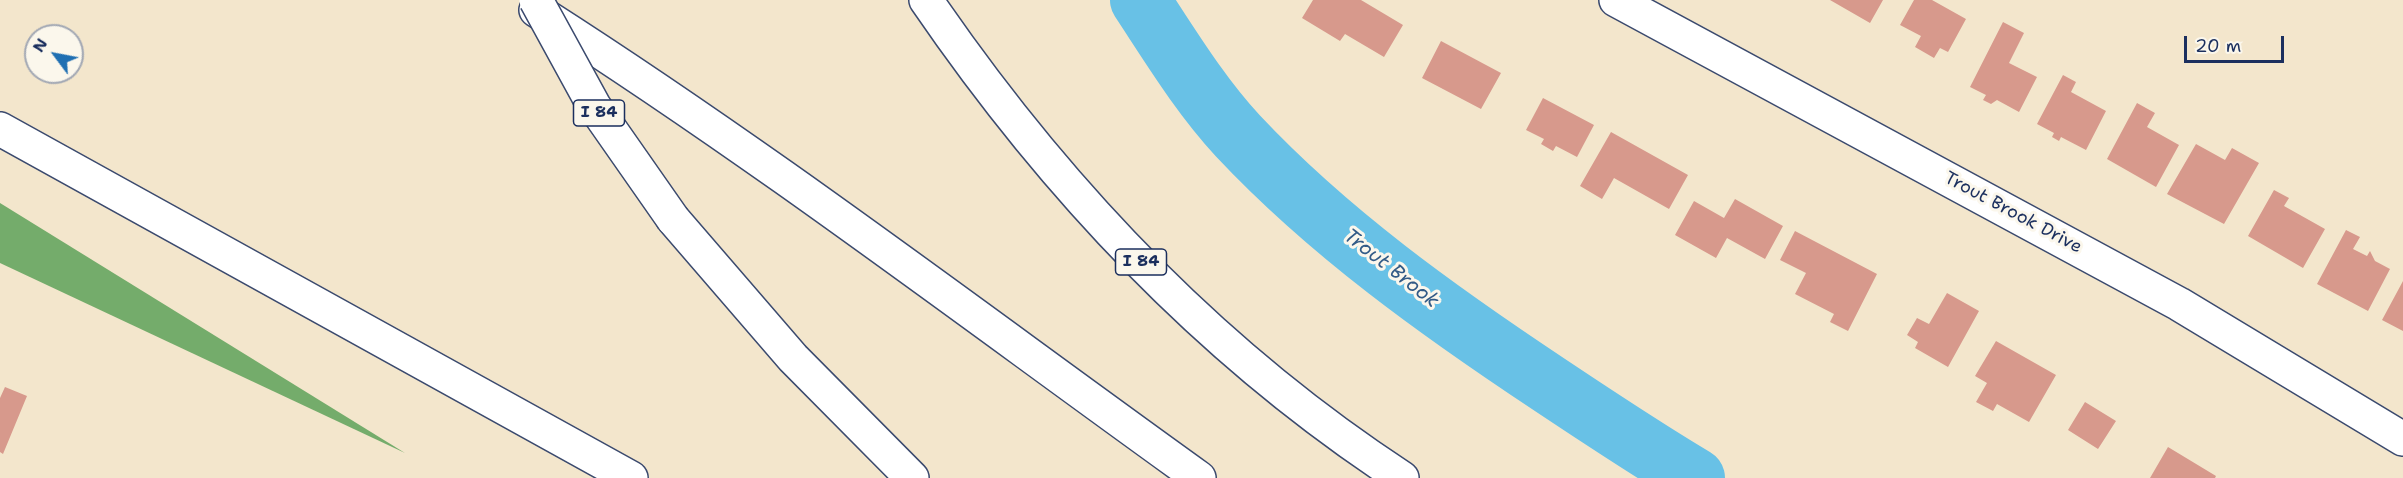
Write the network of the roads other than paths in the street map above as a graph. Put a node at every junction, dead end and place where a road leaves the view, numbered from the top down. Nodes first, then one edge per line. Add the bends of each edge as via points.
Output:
1 (520, 0) edge
2 (536, 0) edge
3 (926, 0) edge
4 (1616, 0) edge
5 (0, 129) edge
6 (2403, 439) edge
7 (631, 478) edge
8 (912, 478) edge
9 (1199, 478) edge
10 (1402, 478) edge

1 - 9 main road via 747,149
2 - 8 main road, I 84, bridge via 594,106 672,219 793,358
3 - 10 main road, I 84 via 990,89 1119,241 1228,348
4 - 6 main road, Trout Brook Drive via 2179,304
5 - 7 main road

